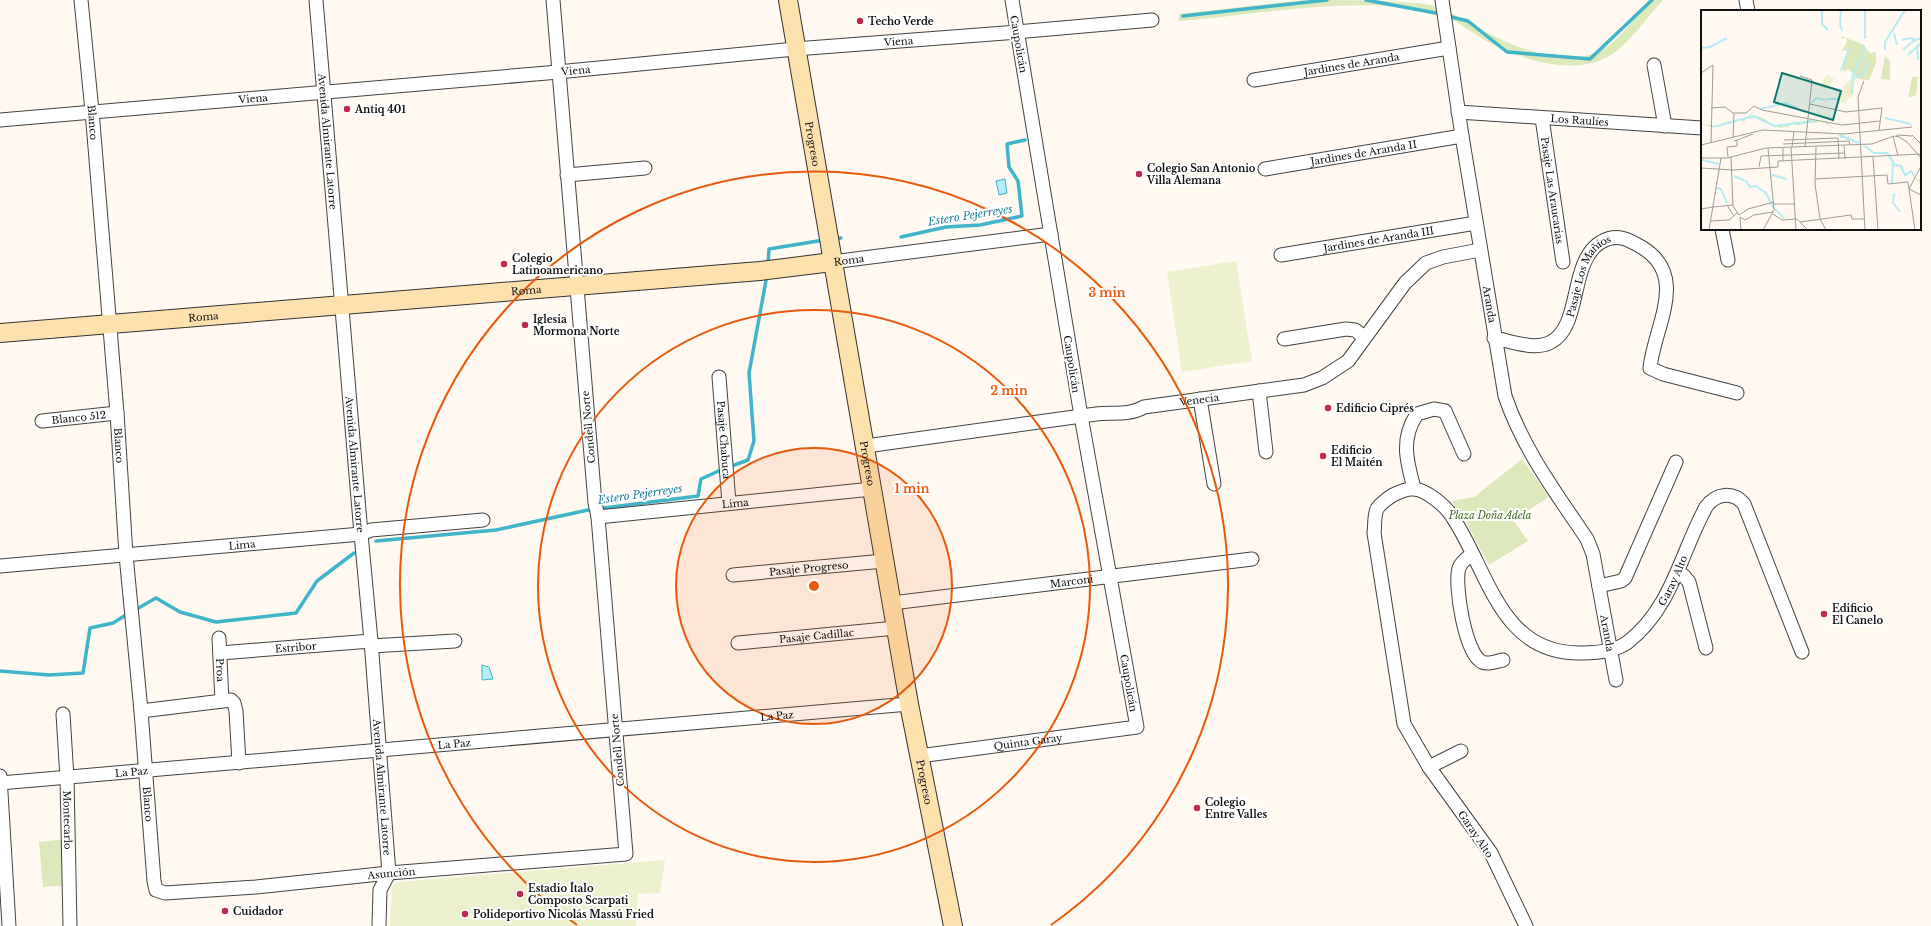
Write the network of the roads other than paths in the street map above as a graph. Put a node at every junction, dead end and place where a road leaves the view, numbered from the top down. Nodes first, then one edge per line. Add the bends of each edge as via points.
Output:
1 (82, 0) edge
2 (316, 0) edge
3 (553, 0) edge
4 (788, 0) edge
5 (1012, 0) edge
6 (1746, 0) edge
7 (1442, 3) edge
8 (1748, 10) edge
9 (1152, 20) dead end
10 (1018, 32) junction
11 (1449, 48) junction
12 (795, 49) junction
13 (1654, 65) dead end
14 (558, 72) junction
15 (1254, 80) dead end
16 (324, 92) junction
17 (92, 112) junction
18 (1458, 112) junction
19 (1542, 118) junction
20 (0, 120) edge
21 (1665, 126) junction
22 (1701, 128) edge
23 (1462, 136) junction
24 (645, 168) dead end
25 (1265, 168) dead end
26 (567, 175) junction
27 (1476, 223) junction
28 (1722, 230) edge
29 (1051, 234) junction
30 (1480, 250) junction
31 (1281, 255) dead end
32 (831, 256) junction
33 (1728, 260) dead end
34 (1563, 262) dead end
35 (577, 285) junction
36 (342, 306) junction
37 (109, 325) junction
38 (0, 333) edge
39 (1364, 337) junction
40 (1494, 338) junction
41 (1284, 339) dead end
42 (719, 377) dead end
43 (1259, 391) junction
44 (1737, 393) dead end
45 (1200, 399) junction
46 (117, 413) junction
47 (1081, 416) junction
48 (42, 421) dead end
49 (866, 446) junction
50 (1266, 452) dead end
51 (1464, 454) dead end
52 (1676, 462) dead end
53 (1214, 484) dead end
54 (872, 488) junction
55 (1414, 488) junction
56 (729, 503) junction
57 (596, 511) junction
58 (482, 520) dead end
59 (361, 534) junction
60 (1472, 554) junction
61 (126, 555) junction
62 (1252, 559) dead end
63 (884, 562) junction
64 (0, 566) edge
65 (1678, 572) junction
66 (733, 576) dead end
67 (1109, 576) junction
68 (1600, 586) junction
69 (892, 603) junction
70 (896, 628) junction
71 (219, 638) dead end
72 (455, 641) dead end
73 (738, 643) dead end
74 (371, 644) junction
75 (1706, 648) dead end
76 (1610, 650) junction
77 (1802, 652) dead end
78 (220, 653) junction
79 (1503, 660) dead end
80 (1616, 680) dead end
81 (228, 702) junction
82 (909, 704) junction
83 (141, 711) junction
84 (63, 714) dead end
85 (1137, 727) joint
86 (616, 731) junction
87 (379, 750) junction
88 (1461, 751) dead end
89 (919, 756) junction
90 (239, 763) junction
91 (1429, 767) junction
92 (145, 770) junction
93 (0, 776) edge
94 (67, 778) junction
95 (0, 783) edge
96 (626, 854) joint
97 (389, 873) junction
98 (156, 890) joint
99 (9, 926) edge
100 (70, 926) edge
101 (379, 926) edge
102 (953, 926) edge
103 (1526, 926) edge

1 - 17 street, Blanco
2 - 16 street, Avenida Almirante Latorre
3 - 14 street, Condell Norte
4 - 12 street, Progreso
5 - 10 street, Caupolicán
6 - 8 street
7 - 11 street, Aranda
9 - 10 street, Viena
10 - 12 street, Viena
10 - 29 street, Caupolicán
11 - 15 street, Jardines de Aranda
11 - 18 street, Aranda
12 - 14 street, Viena
12 - 32 street, Progreso
13 - 21 street
14 - 16 street, Viena
14 - 26 street, Condell Norte
16 - 17 street, Viena
16 - 36 street, Avenida Almirante Latorre
17 - 20 street, Viena
17 - 37 street, Blanco
18 - 19 street, Los Raulíes
18 - 23 street, Aranda
19 - 21 street, Los Raulíes
19 - 34 street, Pasaje Las Araucarias
21 - 22 street, Los Raulíes
23 - 25 street, Jardines de Aranda II
23 - 27 street, Aranda
24 - 26 street
26 - 35 street, Condell Norte
27 - 30 street, Aranda
27 - 31 street, Jardines de Aranda III
28 - 33 street
29 - 32 street, Roma
29 - 47 street, Caupolicán
30 - 39 street, Venecia via 1426,263 1405,283
30 - 40 street, Aranda
32 - 35 street, Roma via 760,271
32 - 49 street, Progreso
35 - 36 street, Roma
35 - 57 street, Condell Norte
36 - 37 street, Roma
36 - 59 street, Avenida Almirante Latorre
37 - 38 street, Roma
37 - 46 street, Blanco
39 - 41 street via 1355,330 1346,329
39 - 43 street, Venecia via 1348,361 1322,378 1304,385
40 - 44 street, Pasaje Los Mañíos via 1534,346 1550,343 1560,335 1566,324 1586,255 1606,239 1624,238 1650,252 1659,262 1667,284 1667,298 1650,368 1663,374
40 - 68 street, Aranda via 1504,396 1511,415 1532,457 1586,539 1593,554
42 - 56 street, Pasaje Chabuca
43 - 45 street, Venecia
43 - 50 street
45 - 47 street, Venecia via 1144,407 1138,411
45 - 53 street
46 - 48 street, Blanco 512
46 - 61 street, Blanco
47 - 49 street, Venecia
47 - 67 street, Caupolicán
49 - 54 street, Progreso
51 - 55 street via 1445,411 1434,409 1417,414 1406,447
52 - 68 street via 1629,572 1621,581
54 - 56 street, Lima
54 - 63 street, Progreso
55 - 60 street, Garay Alto via 1440,502 1453,517
55 - 91 street, Garay Alto via 1390,497 1377,509 1374,533 1404,724
56 - 57 street, Lima
57 - 86 street, Condell Norte
58 - 59 street, Lima via 371,530
59 - 61 street, Lima
59 - 74 street, Avenida Almirante Latorre
60 - 76 street, Garay Alto via 1504,612 1521,633 1544,646 1570,653
60 - 79 street via 1462,562 1459,573 1460,597 1468,642 1480,662
61 - 64 street, Lima
61 - 83 street, Blanco
62 - 67 street, Marconi
63 - 66 street, Pasaje Progreso
63 - 69 street, Progreso
65 - 75 street via 1689,582
65 - 76 street, Garay Alto via 1661,606 1645,626 1627,643
65 - 77 street, Garay Alto via 1710,501 1729,495 1739,498 1744,504
67 - 69 street, Marconi
67 - 85 street, Caupolicán
68 - 76 street, Aranda
69 - 70 street, Progreso
70 - 73 street, Pasaje Cadillac
70 - 82 street, Progreso
71 - 78 street, Proa
72 - 74 street, Estribor
74 - 78 street, Estribor
74 - 87 street, Avenida Almirante Latorre
76 - 80 street, Aranda
78 - 81 street, Proa
81 - 83 street
81 - 90 street, Proa
82 - 86 street, La Paz
82 - 89 street, Progreso
83 - 92 street, Blanco
84 - 94 street, Montecarlo
85 - 89 street, Quinta Garay
86 - 87 street, La Paz
86 - 96 street, Condell Norte
87 - 90 street, La Paz
87 - 97 street, Avenida Almirante Latorre
88 - 91 street
89 - 102 street, Progreso
90 - 92 street, La Paz
91 - 103 street, Garay Alto via 1491,853
92 - 94 street, La Paz
92 - 98 street, Blanco
93 - 95 street
94 - 95 street, La Paz
94 - 100 street, Montecarlo
95 - 99 street
96 - 97 street, Asunción
97 - 98 street, Asunción via 256,887 165,893
97 - 101 street via 380,890

